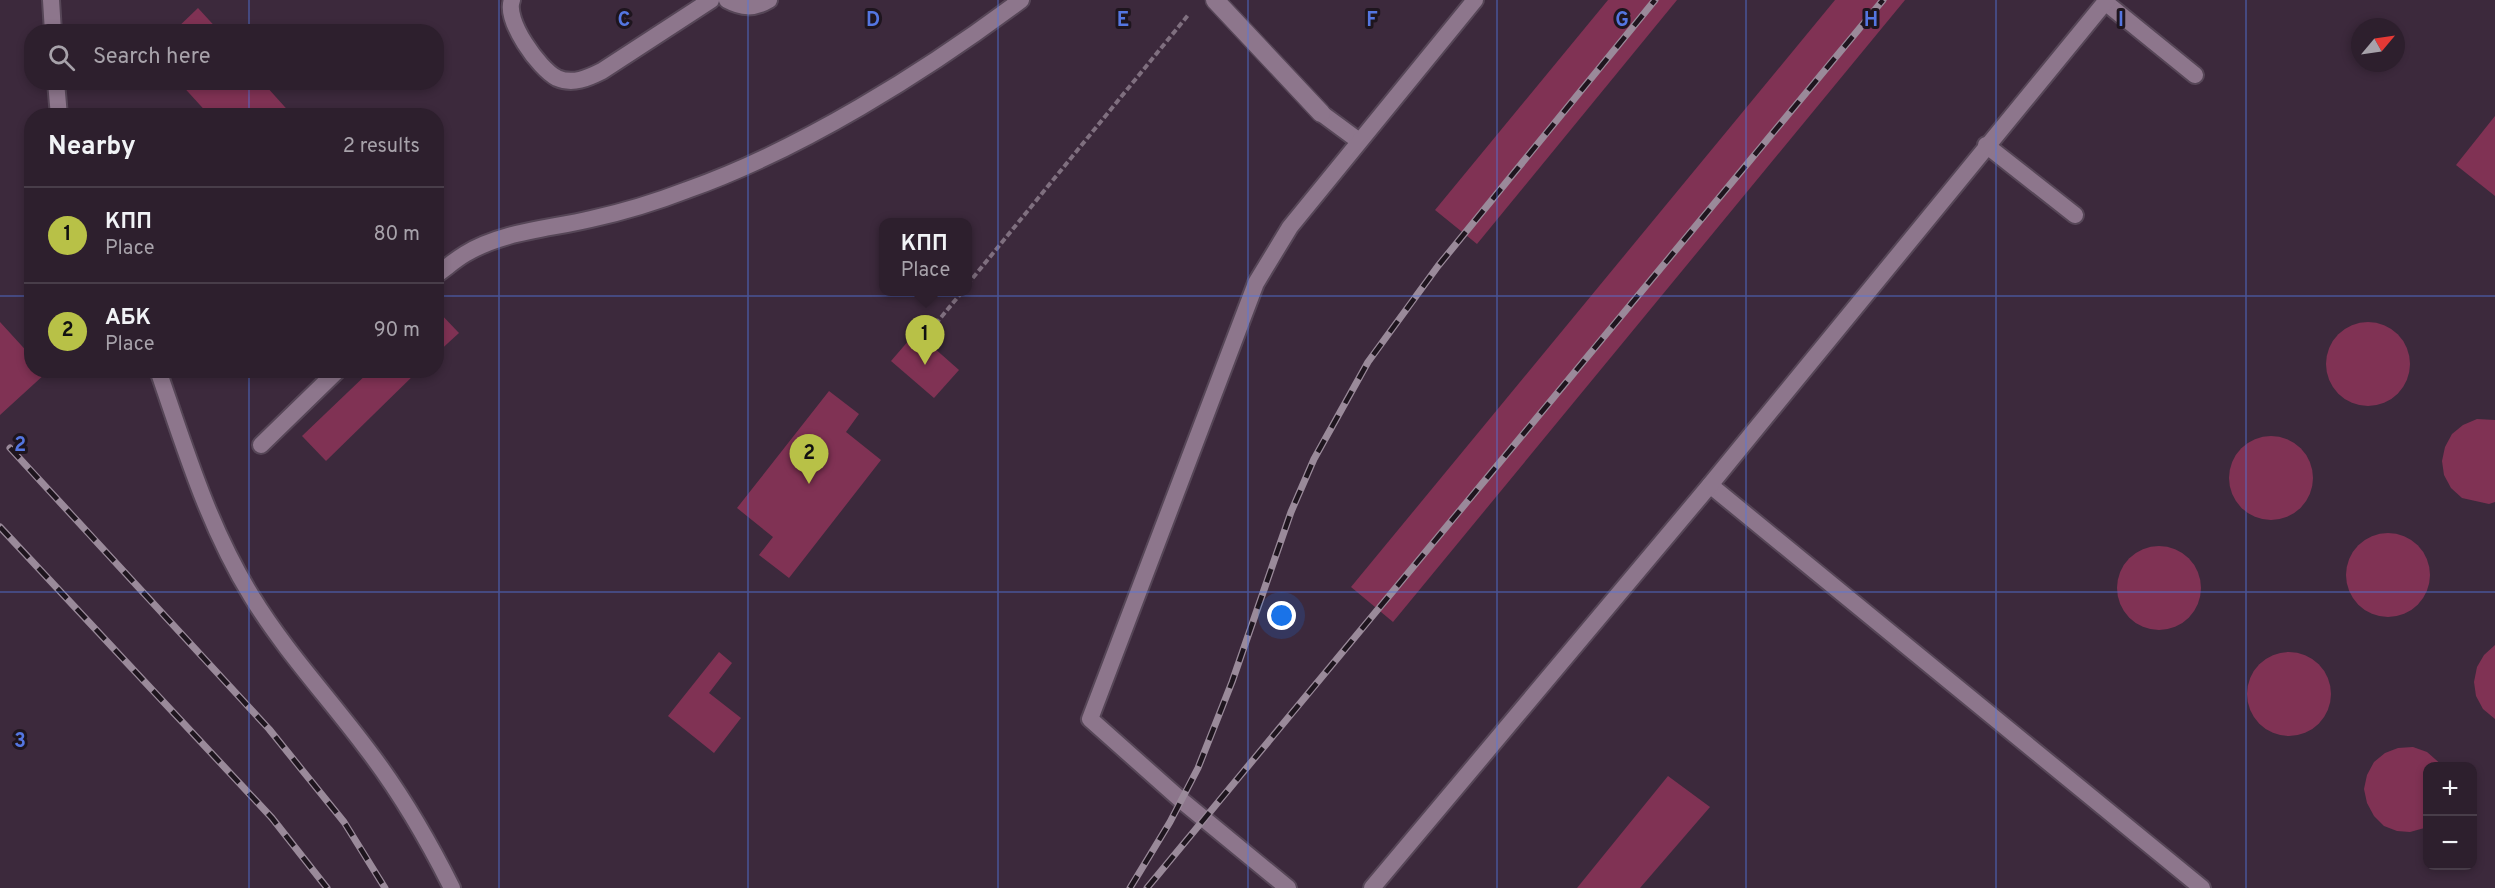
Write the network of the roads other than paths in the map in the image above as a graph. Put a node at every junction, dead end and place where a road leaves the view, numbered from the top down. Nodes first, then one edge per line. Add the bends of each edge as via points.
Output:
1 (51, 0) edge
2 (512, 0) edge
3 (711, 0) edge
4 (728, 0) edge
5 (769, 0) edge
6 (1021, 0) edge
7 (1215, 0) edge
8 (1475, 0) edge
9 (2106, 1) edge
10 (52, 24) edge
11 (2195, 75) dead end
12 (57, 90) edge
13 (58, 108) edge
14 (1321, 113) joint
15 (1359, 141) junction
16 (1986, 145) junction
17 (2075, 215) dead end
18 (444, 270) edge
19 (161, 378) edge
20 (330, 378) edge
21 (261, 445) dead end
22 (1710, 485) junction
23 (452, 888) edge
24 (1288, 888) edge
25 (1372, 888) edge
26 (2202, 888) edge

1 - 10 lane
2 - 3 lane via 511,20 519,34 546,70 567,81 583,80 602,71
4 - 5 lane via 740,6 759,6
6 - 18 lane via 893,85 765,159 640,205 507,236 466,253
7 - 14 street
8 - 15 lane
9 - 11 lane
9 - 16 lane
12 - 13 lane
14 - 15 lane
15 - 24 lane via 1290,227 1256,283 1090,719
16 - 17 lane
16 - 22 lane
19 - 23 lane via 208,516 227,555 284,644 399,794
20 - 21 lane
22 - 25 lane
22 - 26 lane

